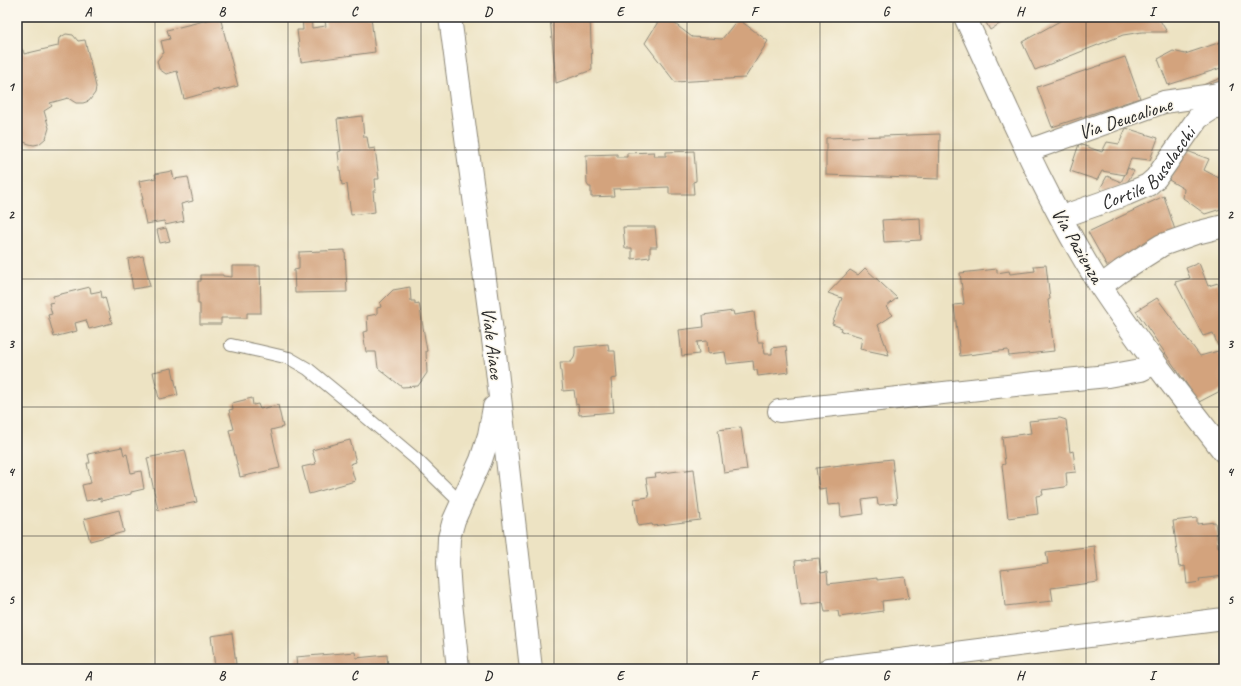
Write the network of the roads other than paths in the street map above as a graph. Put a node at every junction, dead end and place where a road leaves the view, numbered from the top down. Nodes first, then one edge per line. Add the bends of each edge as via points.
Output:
1 (450, 17) edge
2 (965, 17) edge
3 (1224, 92) edge
4 (1224, 107) edge
5 (1027, 151) junction
6 (1061, 217) junction
7 (1224, 226) edge
8 (1101, 286) junction
9 (231, 346) dead end
10 (496, 362) junction
11 (1155, 363) junction
12 (779, 411) dead end
13 (1224, 452) edge
14 (461, 503) junction
15 (1224, 619) edge
16 (458, 669) edge
17 (530, 669) edge
18 (829, 669) edge

1 - 10 street, Viale Aiace
2 - 5 street, Via Pazienza
3 - 5 street, Via Deucalione via 1164,102
4 - 6 street, Cortile Busalacchi via 1212,109 1198,118 1156,178 1148,185
5 - 6 street, Via Pazienza
6 - 8 street, Via Pazienza
7 - 8 street via 1162,245
8 - 11 street, Via Pazienza
9 - 14 lane via 289,358 308,369 416,459
10 - 14 street via 494,408 489,435 481,460
10 - 17 street, Viale Aiace
11 - 12 street via 1142,370 1108,376
11 - 13 street, Via Pazienza
14 - 16 street via 449,538 448,563
15 - 18 street

